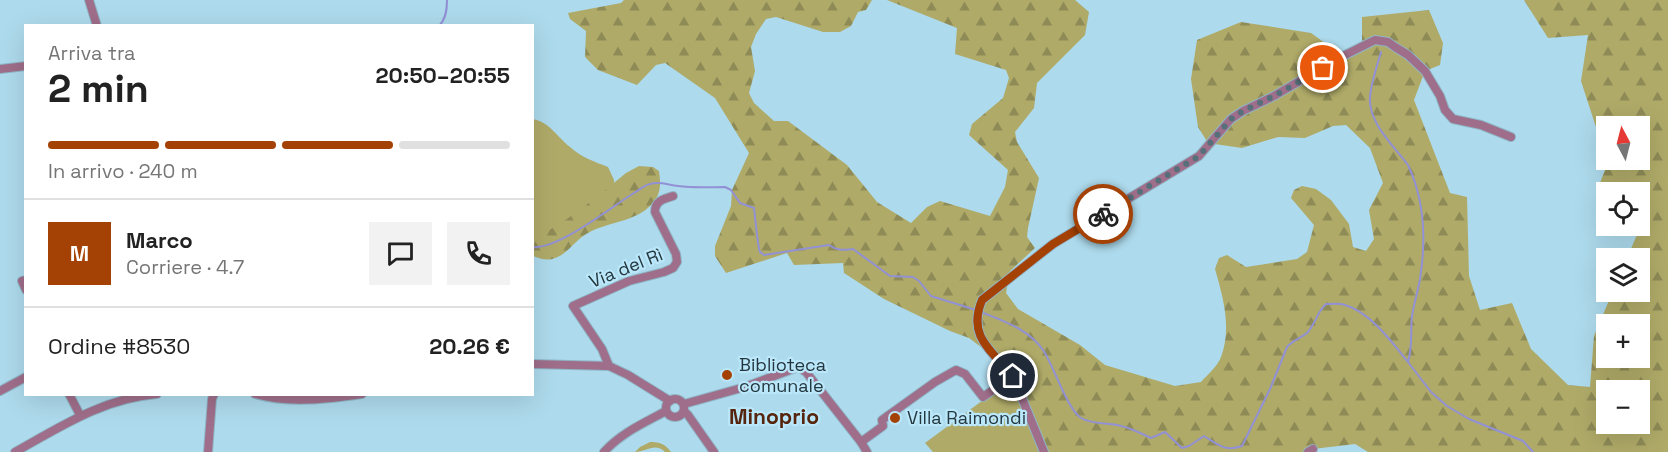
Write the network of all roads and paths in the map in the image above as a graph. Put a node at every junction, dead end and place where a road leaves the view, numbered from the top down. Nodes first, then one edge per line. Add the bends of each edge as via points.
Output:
1 (88, 0) edge
2 (96, 24) edge
3 (24, 66) edge
4 (4, 69) edge
5 (1511, 138) dead end
6 (673, 196) dead end
7 (534, 364) edge
8 (609, 366) junction
9 (1013, 376) junction
10 (24, 378) edge
11 (0, 391) edge
12 (70, 396) edge
13 (138, 396) edge
14 (213, 396) edge
15 (267, 396) edge
16 (322, 397) edge
17 (670, 401) junction
18 (684, 408) junction
19 (666, 411) junction
20 (80, 415) junction
21 (861, 442) junction
22 (15, 452) edge
23 (208, 452) edge
24 (604, 452) edge
25 (714, 452) edge
26 (867, 452) edge
27 (1044, 452) edge

1 - 2 street
3 - 4 street
5 - 9 street via 1481,125 1453,119 1425,71 1388,42 1375,40 1243,111 1199,156 1053,244 982,300 976,322 979,334
6 - 8 street, Via del Rì via 659,201 654,212 676,254 673,268 629,281 573,306
7 - 8 street
8 - 17 street
9 - 21 street via 983,396 965,374 952,371 882,420 883,426
9 - 27 street
10 - 11 street
12 - 20 street
13 - 20 street
14 - 23 street
15 - 16 street via 290,400
17 - 18 street via 678,399
17 - 19 street
18 - 19 street via 675,417
18 - 21 street via 798,367
18 - 25 street
19 - 24 street via 628,431
20 - 22 street
21 - 26 street

